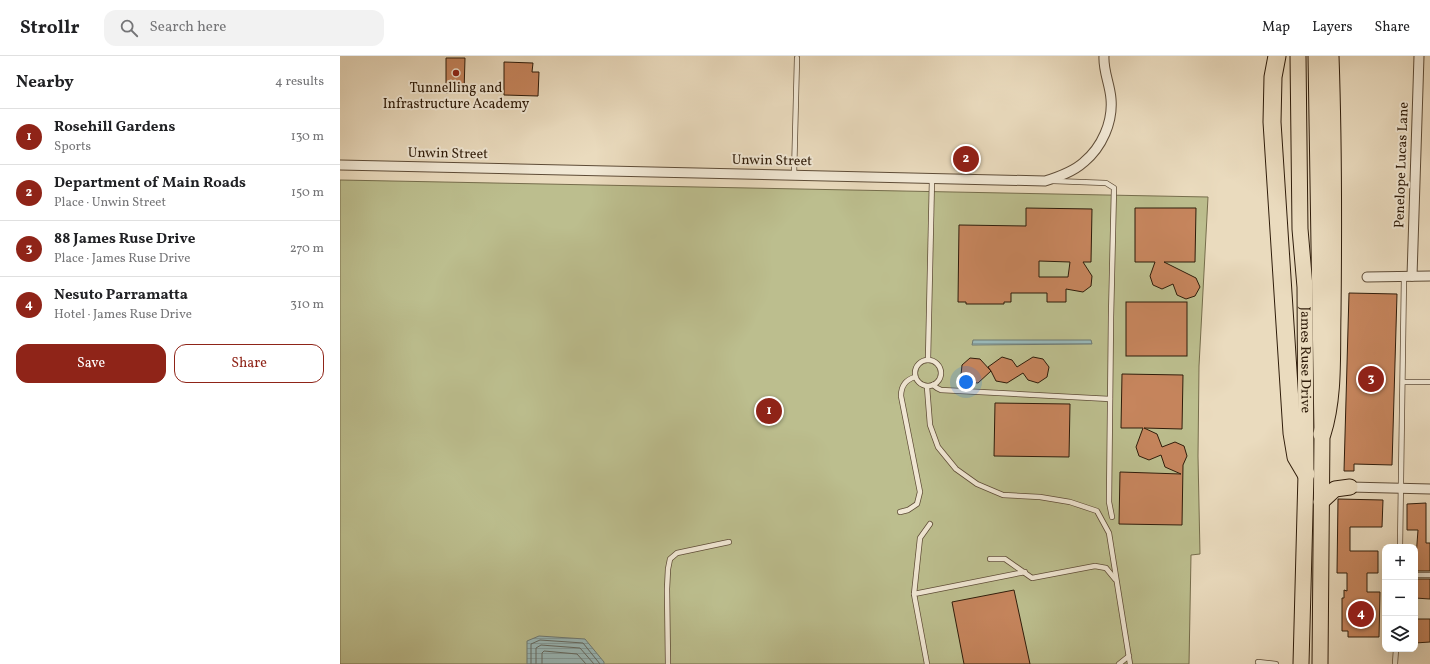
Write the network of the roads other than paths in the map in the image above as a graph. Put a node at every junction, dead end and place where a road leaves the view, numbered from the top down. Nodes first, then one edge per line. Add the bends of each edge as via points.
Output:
1 (1104, 56) edge
2 (1277, 56) edge
3 (1419, 56) edge
4 (796, 58) dead end
5 (1321, 58) edge
6 (1298, 59) edge
7 (340, 165) edge
8 (794, 176) junction
9 (932, 178) junction
10 (1045, 181) junction
11 (1408, 276) junction
12 (1430, 276) edge
13 (1367, 277) dead end
14 (928, 360) junction
15 (915, 377) junction
16 (1403, 382) junction
17 (1430, 382) edge
18 (933, 385) junction
19 (927, 387) junction
20 (1110, 399) junction
21 (1322, 434) joint
22 (1306, 474) junction
23 (1350, 487) joint
24 (1401, 488) junction
25 (1430, 488) edge
26 (1321, 502) junction
27 (900, 512) dead end
28 (1112, 517) dead end
29 (930, 524) dead end
30 (729, 542) dead end
31 (1400, 544) edge
32 (990, 559) dead end
33 (1025, 572) junction
34 (1418, 575) edge
35 (1430, 575) edge
36 (1116, 580) junction
37 (914, 594) junction
38 (1396, 652) edge
39 (1129, 656) junction
40 (1258, 662) dead end
41 (668, 664) edge
42 (927, 664) edge
43 (1119, 664) edge
44 (1130, 664) edge
45 (1276, 664) edge
46 (1301, 664) edge
47 (1320, 664) edge
48 (1395, 664) edge

1 - 10 street, Unwin Street via 1111,100 1104,137 1083,163
2 - 22 highway via 1273,77 1272,122 1292,433 1296,457
3 - 11 street, Penelope Lucas Lane
4 - 8 lane
5 - 21 highway via 1333,248 1328,408
6 - 22 main road, James Ruse Drive via 1300,229 1305,286
7 - 8 street, Unwin Street
8 - 9 street, Unwin Street
9 - 10 street, Unwin Street
9 - 14 lane
10 - 20 lane via 1106,182 1114,188
11 - 12 street
11 - 13 street
11 - 16 lane, Penelope Lucas Lane
14 - 15 lane via 917,365
14 - 18 lane via 936,363 941,370 940,379
15 - 19 lane via 920,384
15 - 27 lane via 905,383 901,396 920,492 917,504
16 - 17 lane
16 - 24 lane, Penelope Lucas Lane
18 - 19 lane
18 - 20 lane via 942,390
19 - 36 lane via 930,425 938,447 956,469 977,484 1003,495 1040,496 1096,511 1108,533
20 - 28 lane via 1109,502
21 - 26 main road
22 - 46 main road, James Ruse Drive
23 - 24 street
23 - 26 main road via 1335,489
24 - 25 street
24 - 31 lane, Penelope Lucas Lane
26 - 47 main road
29 - 37 lane via 920,538
30 - 41 lane via 677,553 670,559 667,582
32 - 33 lane via 1005,559
33 - 36 lane via 1032,578 1095,566 1106,568
33 - 37 lane
34 - 35 lane
36 - 39 lane
37 - 42 lane
38 - 48 lane
39 - 43 lane
39 - 44 lane
40 - 45 lane

